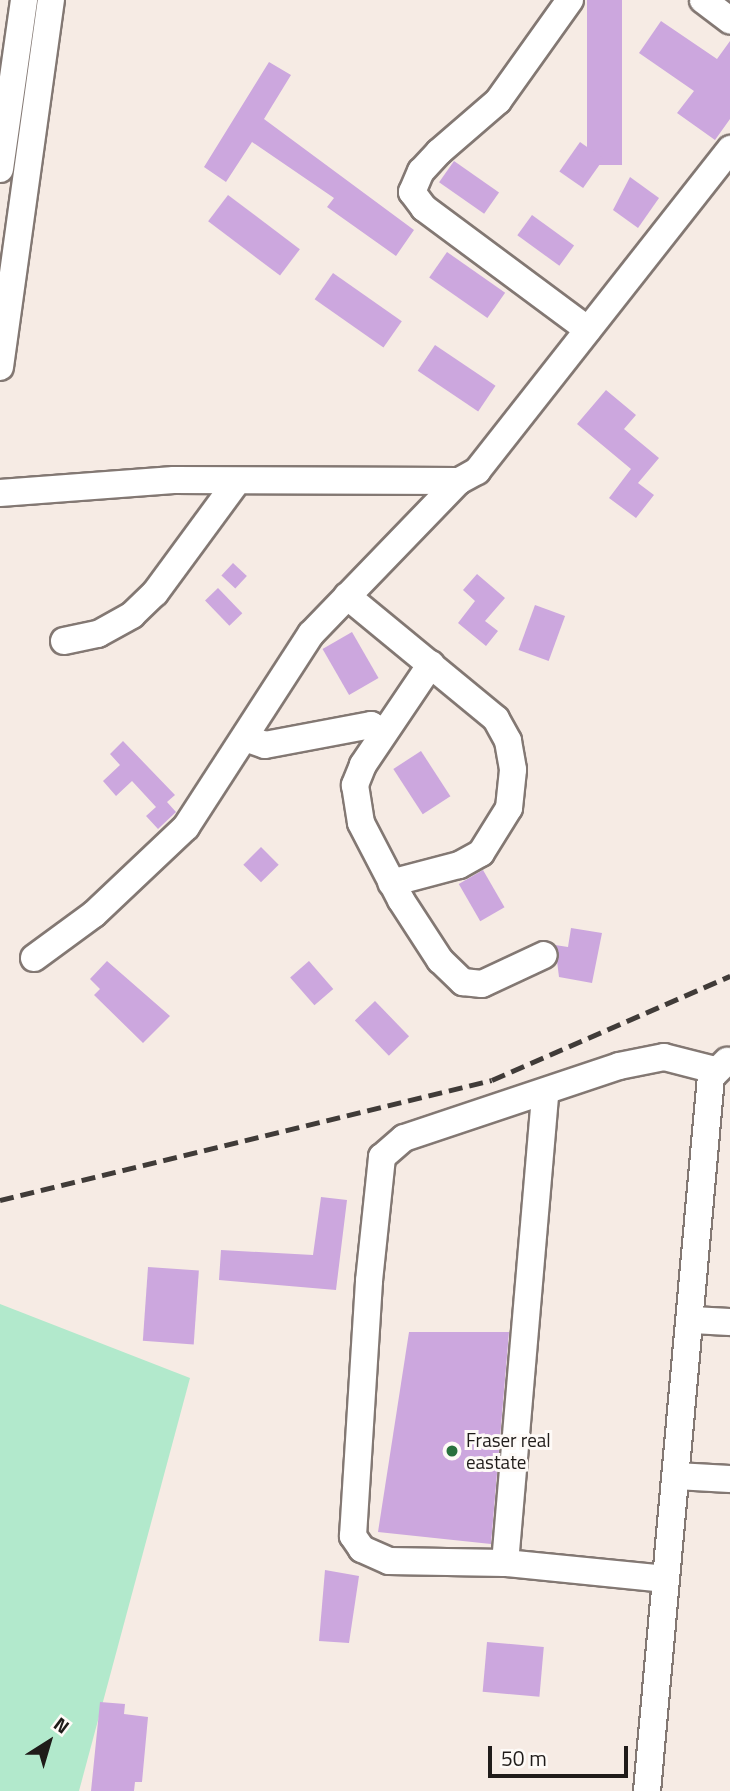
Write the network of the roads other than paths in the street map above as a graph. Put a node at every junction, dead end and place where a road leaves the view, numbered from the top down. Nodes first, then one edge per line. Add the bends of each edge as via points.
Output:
1 (24, 0) edge
2 (51, 0) edge
3 (570, 0) edge
4 (703, 0) edge
5 (730, 20) edge
6 (730, 149) edge
7 (0, 169) edge
8 (588, 330) junction
9 (0, 366) edge
10 (459, 481) junction
11 (235, 484) junction
12 (0, 493) edge
13 (347, 596) junction
14 (64, 641) dead end
15 (430, 664) junction
16 (383, 732) junction
17 (245, 737) junction
18 (391, 883) junction
19 (544, 955) dead end
20 (34, 958) dead end
21 (723, 1065) edge
22 (545, 1094) junction
23 (692, 1320) junction
24 (730, 1322) edge
25 (676, 1476) junction
26 (730, 1479) edge
27 (505, 1563) junction
28 (666, 1578) junction
29 (647, 1791) edge

1 - 7 street
2 - 9 street
3 - 8 street via 498,101 439,152 421,172 412,192 424,208
4 - 5 street
6 - 8 street
8 - 10 street via 477,471
10 - 11 street via 365,478
10 - 13 street
11 - 12 street via 174,480
11 - 14 street via 155,593 132,615 98,634
13 - 15 street
13 - 17 street via 287,668
15 - 16 street
15 - 18 street via 474,697 502,730 513,770 509,808 481,853 459,865
16 - 17 street via 371,725 265,744
16 - 18 street via 363,765 355,800 370,845
17 - 20 street via 186,827 94,914
18 - 19 street via 440,960 463,982 482,984
21 - 22 street via 664,1057 619,1066
21 - 23 street
22 - 27 street
22 - 27 street via 404,1138 386,1150 369,1281 353,1536 367,1553 389,1561
23 - 24 street
23 - 25 street
25 - 26 street
25 - 28 street
27 - 28 street
28 - 29 street

